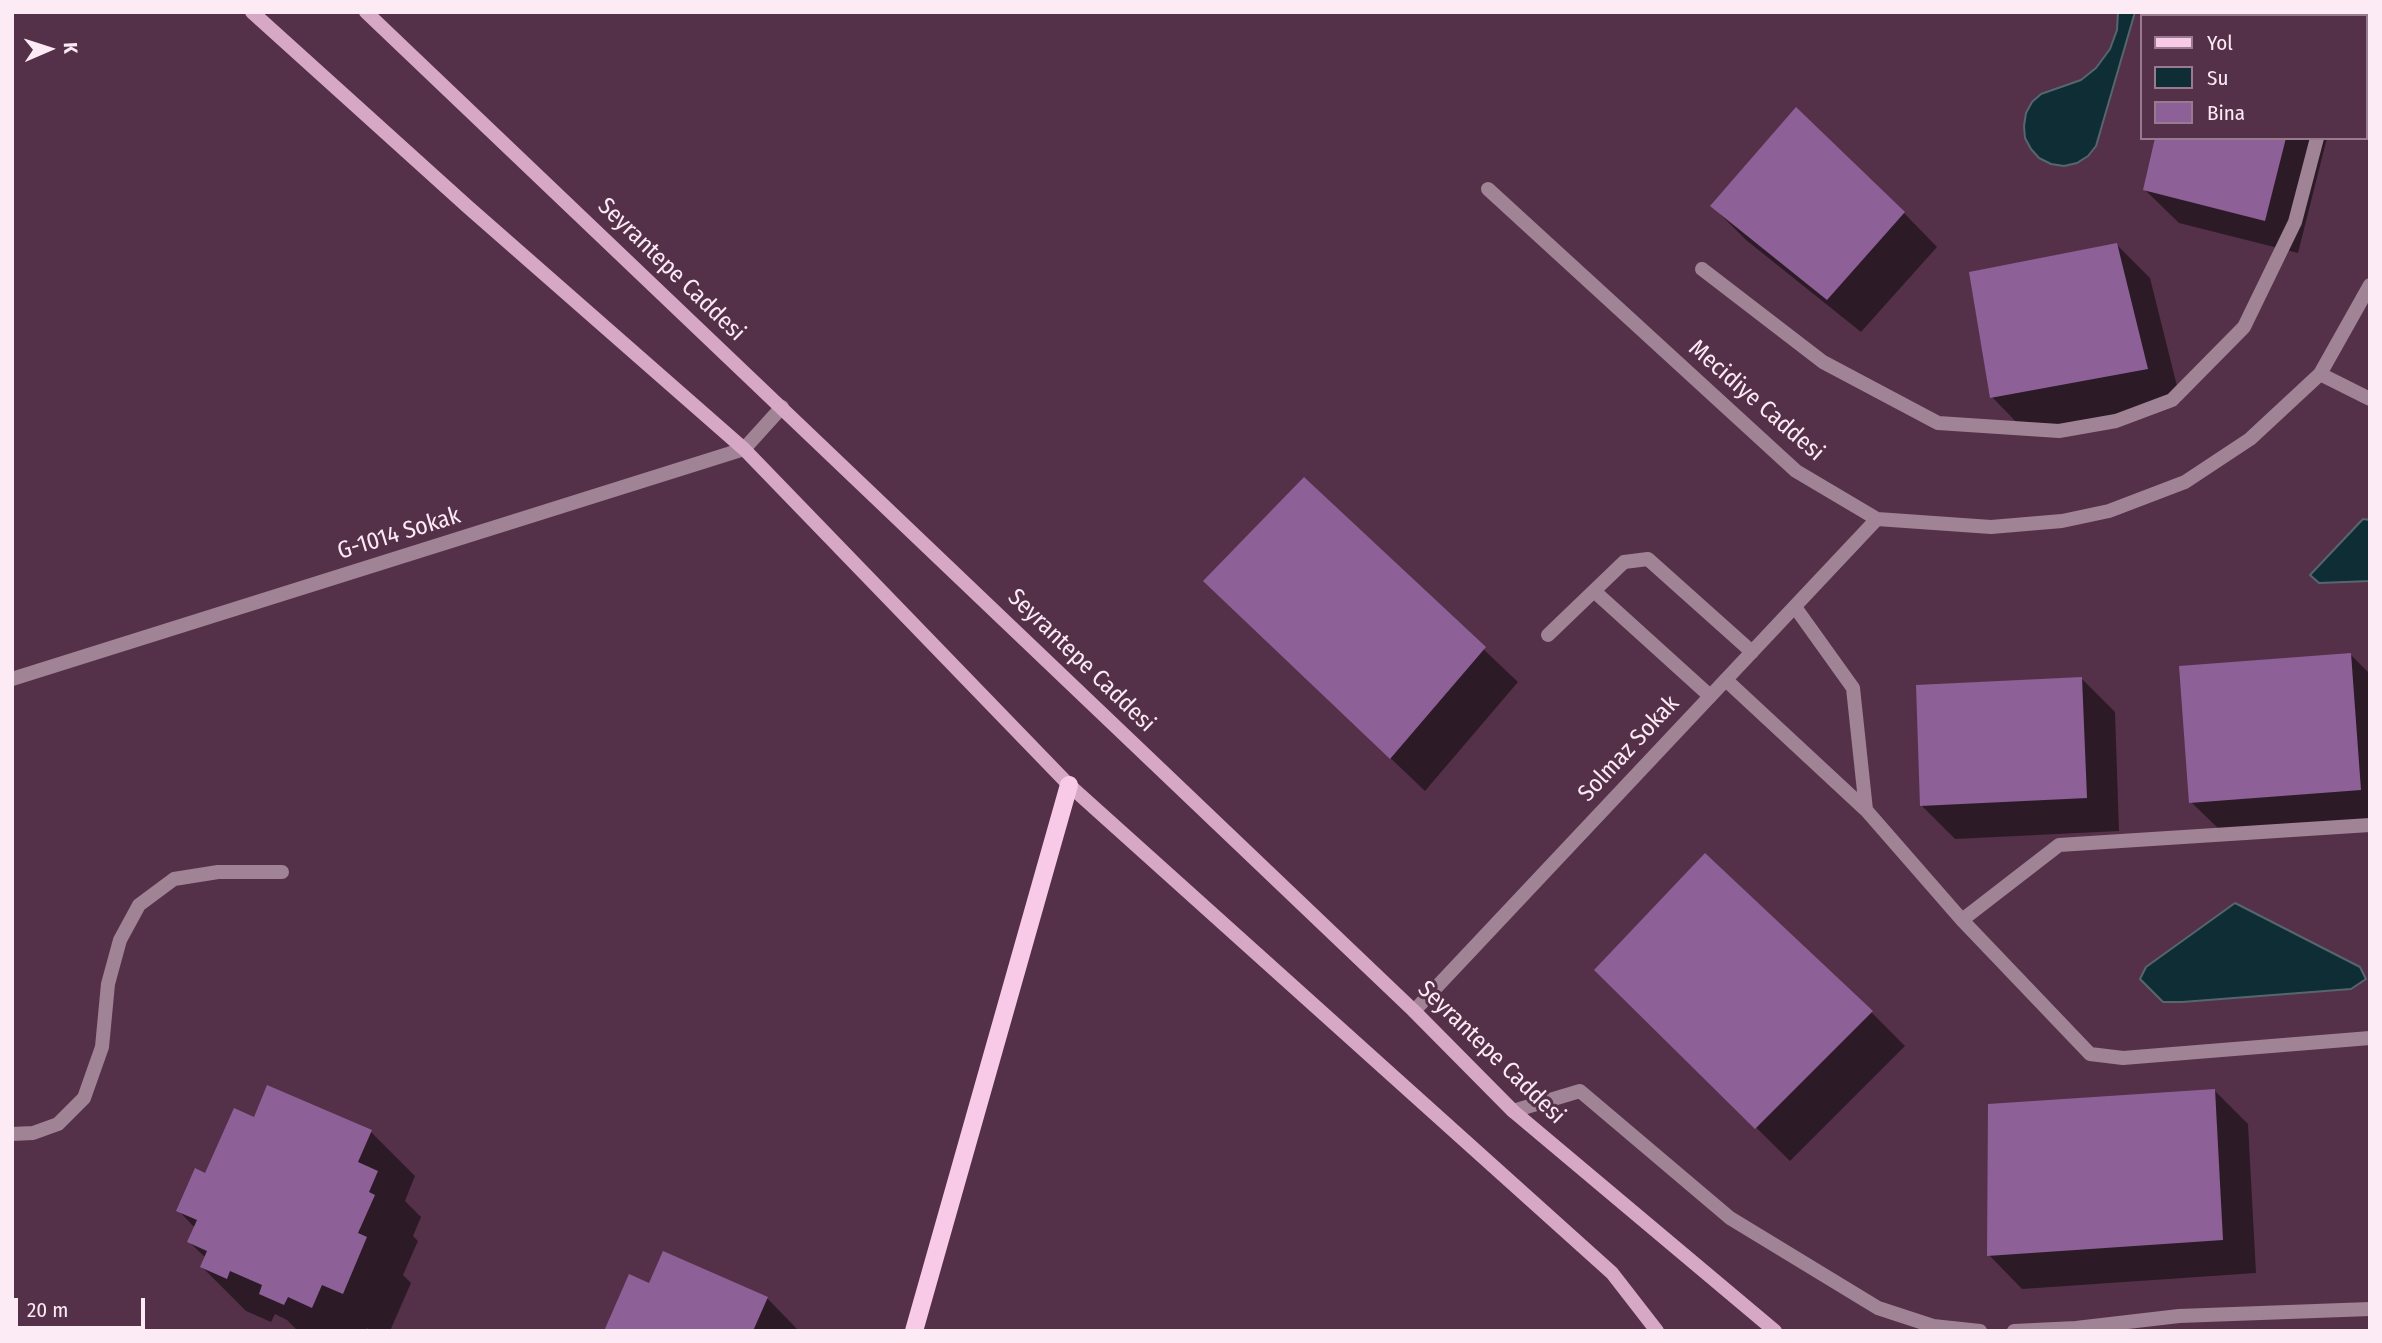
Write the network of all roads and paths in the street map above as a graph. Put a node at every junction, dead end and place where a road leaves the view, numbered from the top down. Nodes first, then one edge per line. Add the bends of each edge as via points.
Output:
1 (252, 12) edge
2 (366, 12) edge
3 (2316, 140) edge
4 (1488, 189) dead end
5 (1702, 269) dead end
6 (2370, 285) edge
7 (2320, 374) junction
8 (2370, 399) edge
9 (782, 407) junction
10 (744, 449) junction
11 (1877, 519) junction
12 (1594, 592) junction
13 (1795, 607) junction
14 (1548, 635) dead end
15 (1752, 652) junction
16 (12, 679) edge
17 (1726, 680) junction
18 (1710, 696) junction
19 (1069, 785) junction
20 (1866, 810) junction
21 (2370, 825) edge
22 (282, 872) dead end
23 (1962, 920) junction
24 (1414, 1011) junction
25 (2370, 1038) edge
26 (1513, 1111) junction
27 (12, 1134) edge
28 (2370, 1308) edge
29 (914, 1331) edge
30 (1657, 1331) edge
31 (1775, 1331) edge
32 (1980, 1331) edge
33 (2014, 1331) edge

1 - 10 main road
2 - 9 main road, Seyrantepe Caddesi
3 - 5 street via 2295,222 2244,327 2172,400 2116,421 2059,431 1938,424 1823,362
4 - 11 street, Mecidiye Caddesi via 1796,471
6 - 7 street, Mecidiye Caddesi
7 - 8 street
7 - 11 street, Mecidiye Caddesi via 2250,439 2185,482 2109,511 2062,521 1991,527
9 - 10 street
9 - 24 main road, Seyrantepe Caddesi
10 - 16 street, G-1014 Sokak
10 - 19 main road
11 - 13 street, Solmaz Sokak
12 - 14 street
12 - 15 street via 1624,562 1648,559
12 - 18 street
13 - 15 street, Solmaz Sokak
13 - 20 street via 1853,688
15 - 17 street, Solmaz Sokak
17 - 18 street, Solmaz Sokak
17 - 20 street
18 - 24 street, Solmaz Sokak
19 - 29 main road
19 - 30 main road via 1612,1273
20 - 23 street
21 - 23 street via 2059,845
22 - 27 street via 218,872 174,879 139,905 120,940 108,984 102,1047 84,1098 58,1124
23 - 25 street via 2090,1055 2123,1058
24 - 26 main road, Seyrantepe Caddesi
26 - 31 main road, Seyrantepe Caddesi
26 - 32 street via 1580,1091 1730,1218 1878,1308 1934,1326
28 - 33 street via 2179,1316

